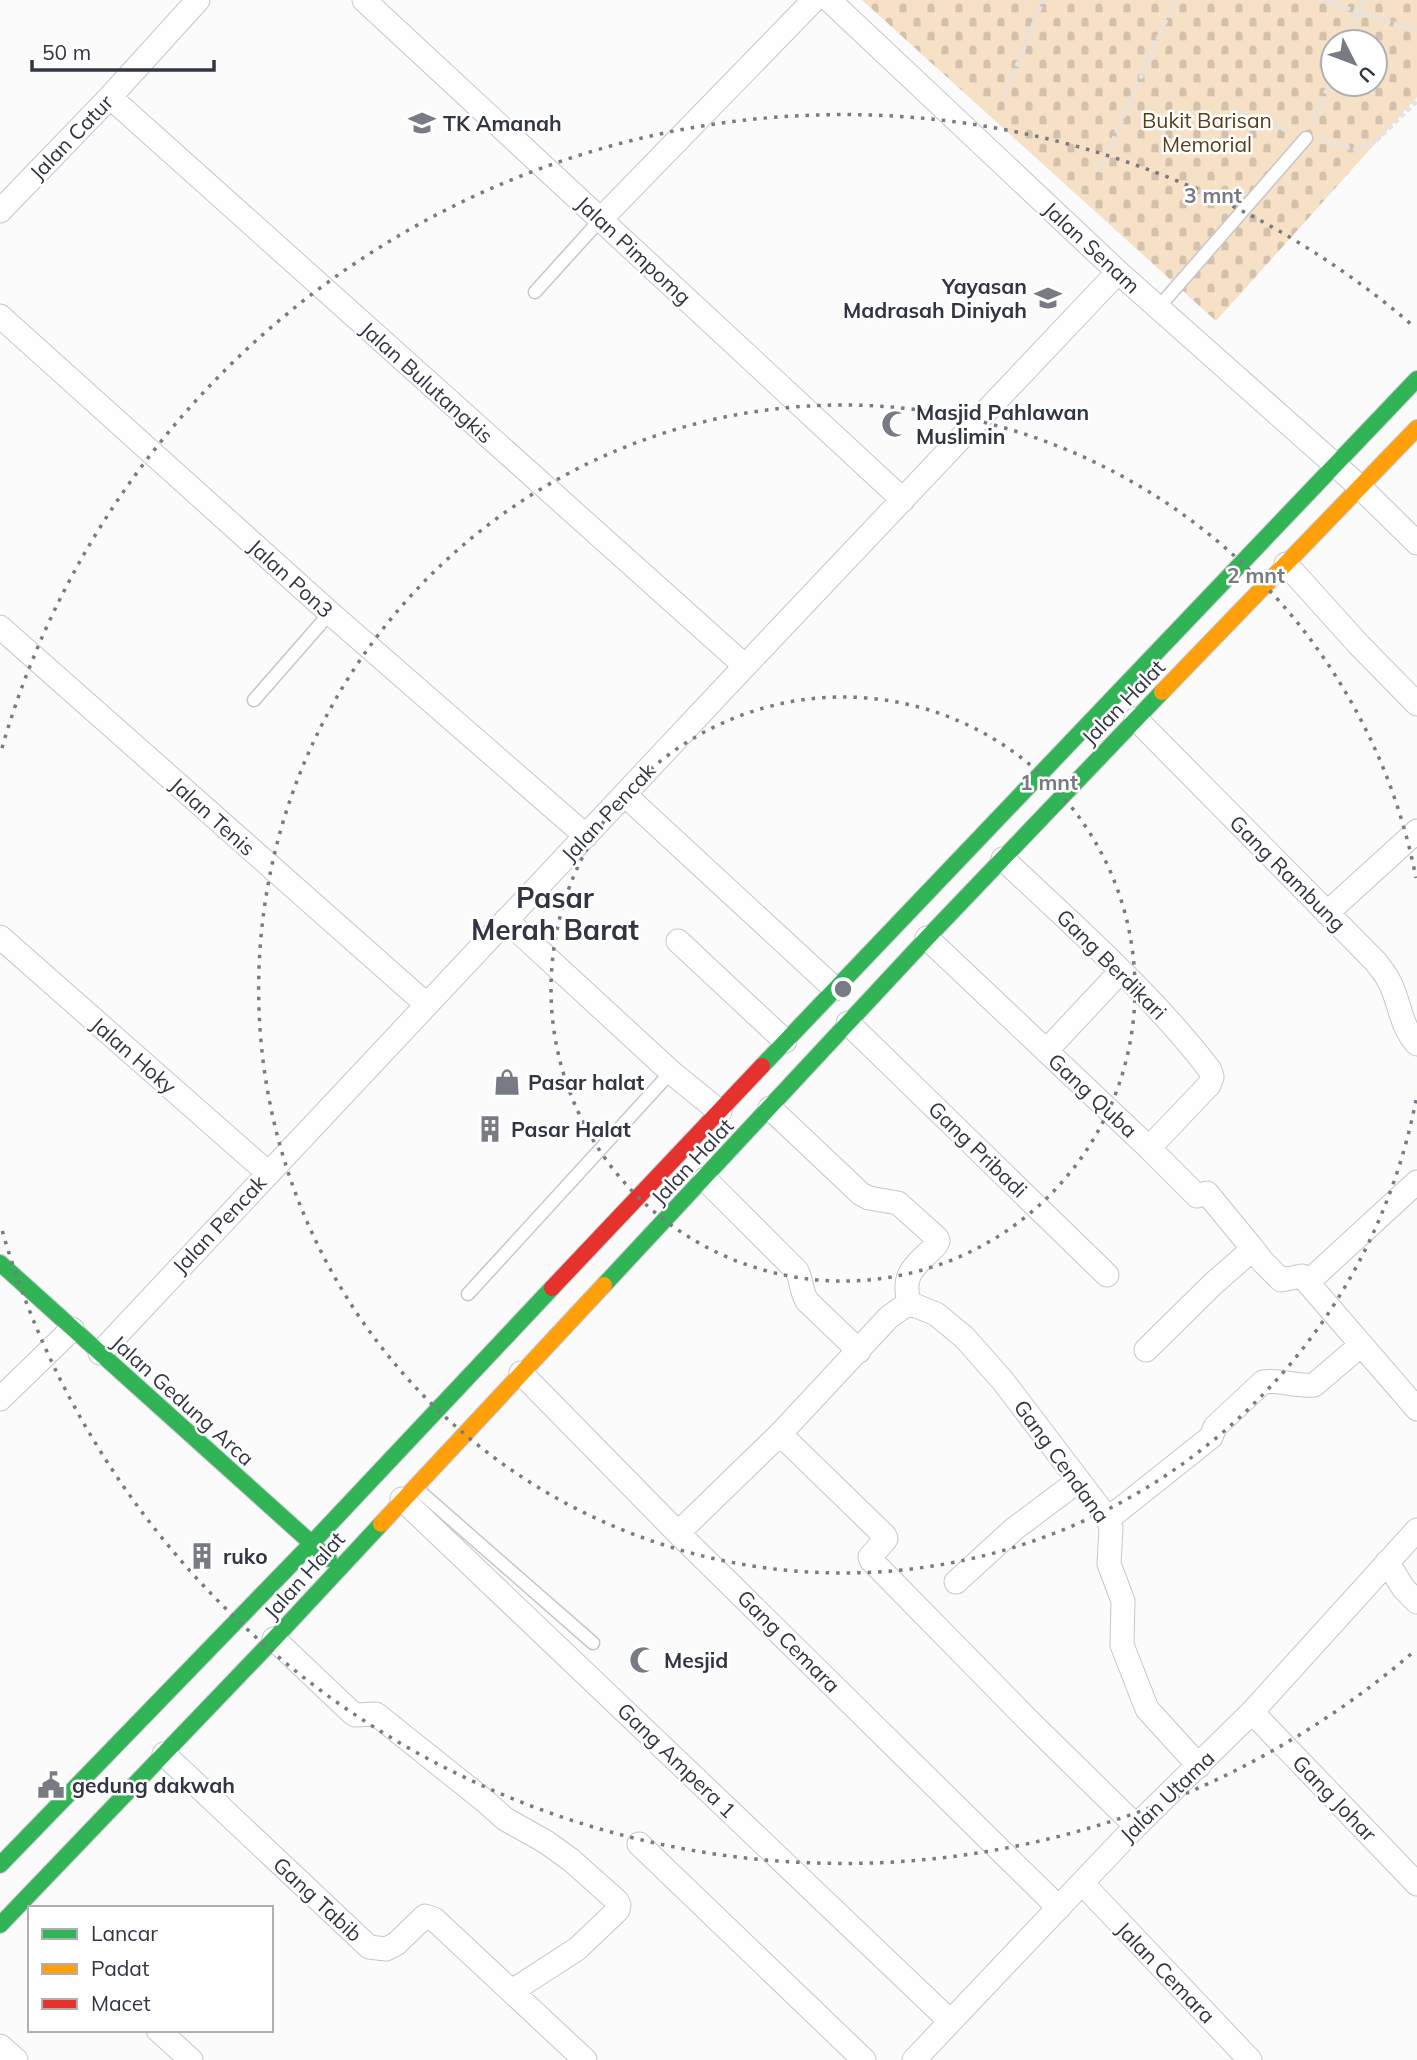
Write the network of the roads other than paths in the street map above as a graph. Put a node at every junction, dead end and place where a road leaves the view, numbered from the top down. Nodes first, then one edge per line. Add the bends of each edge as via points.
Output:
1 (198, 0) edge
2 (364, 0) edge
3 (814, 0) edge
4 (829, 0) edge
5 (110, 97) junction
6 (1306, 138) road end
7 (0, 212) edge
8 (601, 219) junction
9 (1118, 272) junction
10 (535, 292) dead end
11 (1158, 308) junction
12 (0, 316) edge
13 (1417, 379) edge
14 (1417, 428) edge
15 (1334, 464) junction
16 (1360, 487) junction
17 (903, 500) junction
18 (1417, 543) edge
19 (1286, 564) junction
20 (330, 613) junction
21 (0, 627) edge
22 (745, 666) junction
23 (254, 700) dead end
24 (1417, 704) edge
25 (1136, 719) junction
26 (625, 795) junction
27 (1417, 831) edge
28 (586, 836) junction
29 (1003, 859) junction
30 (1327, 913) junction
31 (506, 920) junction
32 (0, 937) edge
33 (927, 939) junction
34 (678, 941) dead end
35 (1121, 971) junction
36 (835, 989) junction
37 (426, 1004) junction
38 (848, 1023) junction
39 (785, 1041) junction
40 (1417, 1044) edge
41 (1046, 1051) junction
42 (671, 1072) junction
43 (770, 1108) junction
44 (720, 1112) junction
45 (1149, 1148) junction
46 (267, 1172) junction
47 (705, 1178) junction
48 (1417, 1182) edge
49 (1253, 1249) junction
50 (0, 1264) edge
51 (1107, 1275) dead end
52 (1308, 1282) junction
53 (468, 1294) dead end
54 (909, 1303) junction
55 (72, 1329) junction
56 (1361, 1345) junction
57 (1146, 1350) dead end
58 (859, 1351) junction
59 (100, 1353) junction
60 (521, 1373) junction
61 (0, 1399) edge
62 (1417, 1409) edge
63 (780, 1434) junction
64 (1078, 1481) junction
65 (408, 1493) junction
66 (1108, 1520) junction
67 (1417, 1530) edge
68 (678, 1533) junction
69 (312, 1543) junction
70 (1387, 1562) junction
71 (338, 1568) junction
72 (956, 1582) dead end
73 (1417, 1602) edge
74 (274, 1639) junction
75 (593, 1643) dead end
76 (1252, 1712) junction
77 (164, 1754) junction
78 (1199, 1766) junction
79 (1136, 1826) junction
80 (639, 1844) dead end
81 (0, 1864) edge
82 (1082, 1883) junction
83 (1417, 1884) edge
84 (29, 1906) edge
85 (1059, 1908) junction
86 (24, 1912) edge
87 (0, 1925) edge
88 (512, 1991) junction
89 (950, 2021) junction
90 (160, 2032) edge
91 (0, 2046) edge
92 (16, 2060) edge
93 (191, 2060) edge
94 (585, 2060) edge
95 (864, 2060) edge
96 (914, 2060) edge
97 (1250, 2060) edge

1 - 5 street, Jalan Catur
2 - 8 street, Jalan Pimpomg
3 - 8 street
4 - 9 street, Jalan Senam
5 - 7 street, Jalan Catur
5 - 22 street, Jalan Bulutangkis
6 - 11 lane
8 - 10 lane
8 - 17 street, Jalan Pimpomg
9 - 11 street, Jalan Senam
9 - 17 street, Jalan Pencak
11 - 15 street, Jalan Senam
12 - 20 street, Jalan Pon3
13 - 15 main road, Jalan Halat
14 - 16 main road, Jalan Halat
15 - 16 street, Jalan Senam
15 - 36 main road, Jalan Halat
16 - 18 street, Jalan Senam
16 - 19 main road, Jalan Halat
17 - 22 street, Jalan Pencak
19 - 24 street
19 - 25 main road, Jalan Halat
20 - 23 lane
20 - 28 street, Jalan Pon3
21 - 37 street, Jalan Tenis
22 - 26 street, Jalan Pencak
25 - 29 main road, Jalan Halat
25 - 30 street, Gang Rambung
26 - 28 street, Jalan Pencak
26 - 36 street
27 - 30 street
28 - 31 street, Jalan Pencak
29 - 33 main road, Jalan Halat
29 - 35 street, Gang Berdikari
30 - 40 street, Gang Rambung via 1390,982 1403,1022
31 - 37 street, Jalan Pencak
31 - 42 street
32 - 46 street, Jalan Hoky
33 - 38 main road, Jalan Halat
33 - 41 street, Gang Quba
34 - 39 street
35 - 41 street
35 - 45 street, Gang Berdikari via 1168,1020 1212,1077
36 - 39 main road, Jalan Halat
37 - 46 street, Jalan Pencak
38 - 43 main road, Jalan Halat
38 - 51 street, Gang Pribadi
39 - 44 main road, Jalan Halat
41 - 45 street, Gang Quba
42 - 44 street
42 - 53 lane
43 - 47 main road, Jalan Halat
43 - 54 street via 862,1194 898,1203 937,1238 936,1245 909,1274 905,1288
44 - 69 main road, Jalan Halat
45 - 49 street, Gang Quba via 1197,1196 1207,1193
46 - 59 street, Jalan Pencak
47 - 58 street via 797,1271 807,1301
47 - 60 main road, Jalan Halat
48 - 52 street
49 - 52 street via 1281,1280 1302,1276
49 - 57 street
50 - 55 main road, Jalan Gedung Arca
52 - 56 street
54 - 58 street via 889,1317
54 - 64 street, Gang Cendana via 936,1314 964,1337
55 - 59 main road, Jalan Gedung Arca
55 - 61 street
56 - 62 street
56 - 66 street via 1314,1385 1263,1382 1215,1427 1211,1437
58 - 63 street
59 - 69 main road, Jalan Gedung Arca
60 - 65 main road, Jalan Halat
60 - 68 street, Gang Cemara
63 - 68 street
63 - 79 street via 885,1536 872,1560
64 - 66 street, Gang Cendana
64 - 72 street via 1014,1529
65 - 71 main road, Jalan Halat
65 - 75 lane
65 - 89 street, Gang Ampera 1
66 - 78 street, Gang Cendana via 1109,1564 1123,1601 1121,1640 1132,1672 1147,1709
67 - 70 street, Jalan Utama
68 - 85 street, Gang Cemara
69 - 71 main road, Jalan Gedung Arca
69 - 81 main road, Jalan Halat
70 - 73 street
70 - 76 street, Jalan Utama
71 - 74 main road, Jalan Halat
74 - 77 main road, Jalan Halat
74 - 88 street via 355,1715 376,1714 505,1819 571,1860 617,1901 618,1910 584,1943
76 - 78 street, Jalan Utama
76 - 83 street, Gang Johar
77 - 84 main road, Jalan Halat
77 - 88 street, Gang Tabib via 369,1947 386,1949 396,1944 425,1916 434,1919
78 - 79 street, Jalan Utama
79 - 82 street, Jalan Utama
80 - 95 street
82 - 85 street, Jalan Utama
82 - 97 street, Jalan Cemara
85 - 89 street, Jalan Utama
86 - 87 main road, Jalan Halat
88 - 94 street
89 - 96 street, Jalan Utama
90 - 93 street
91 - 92 street

